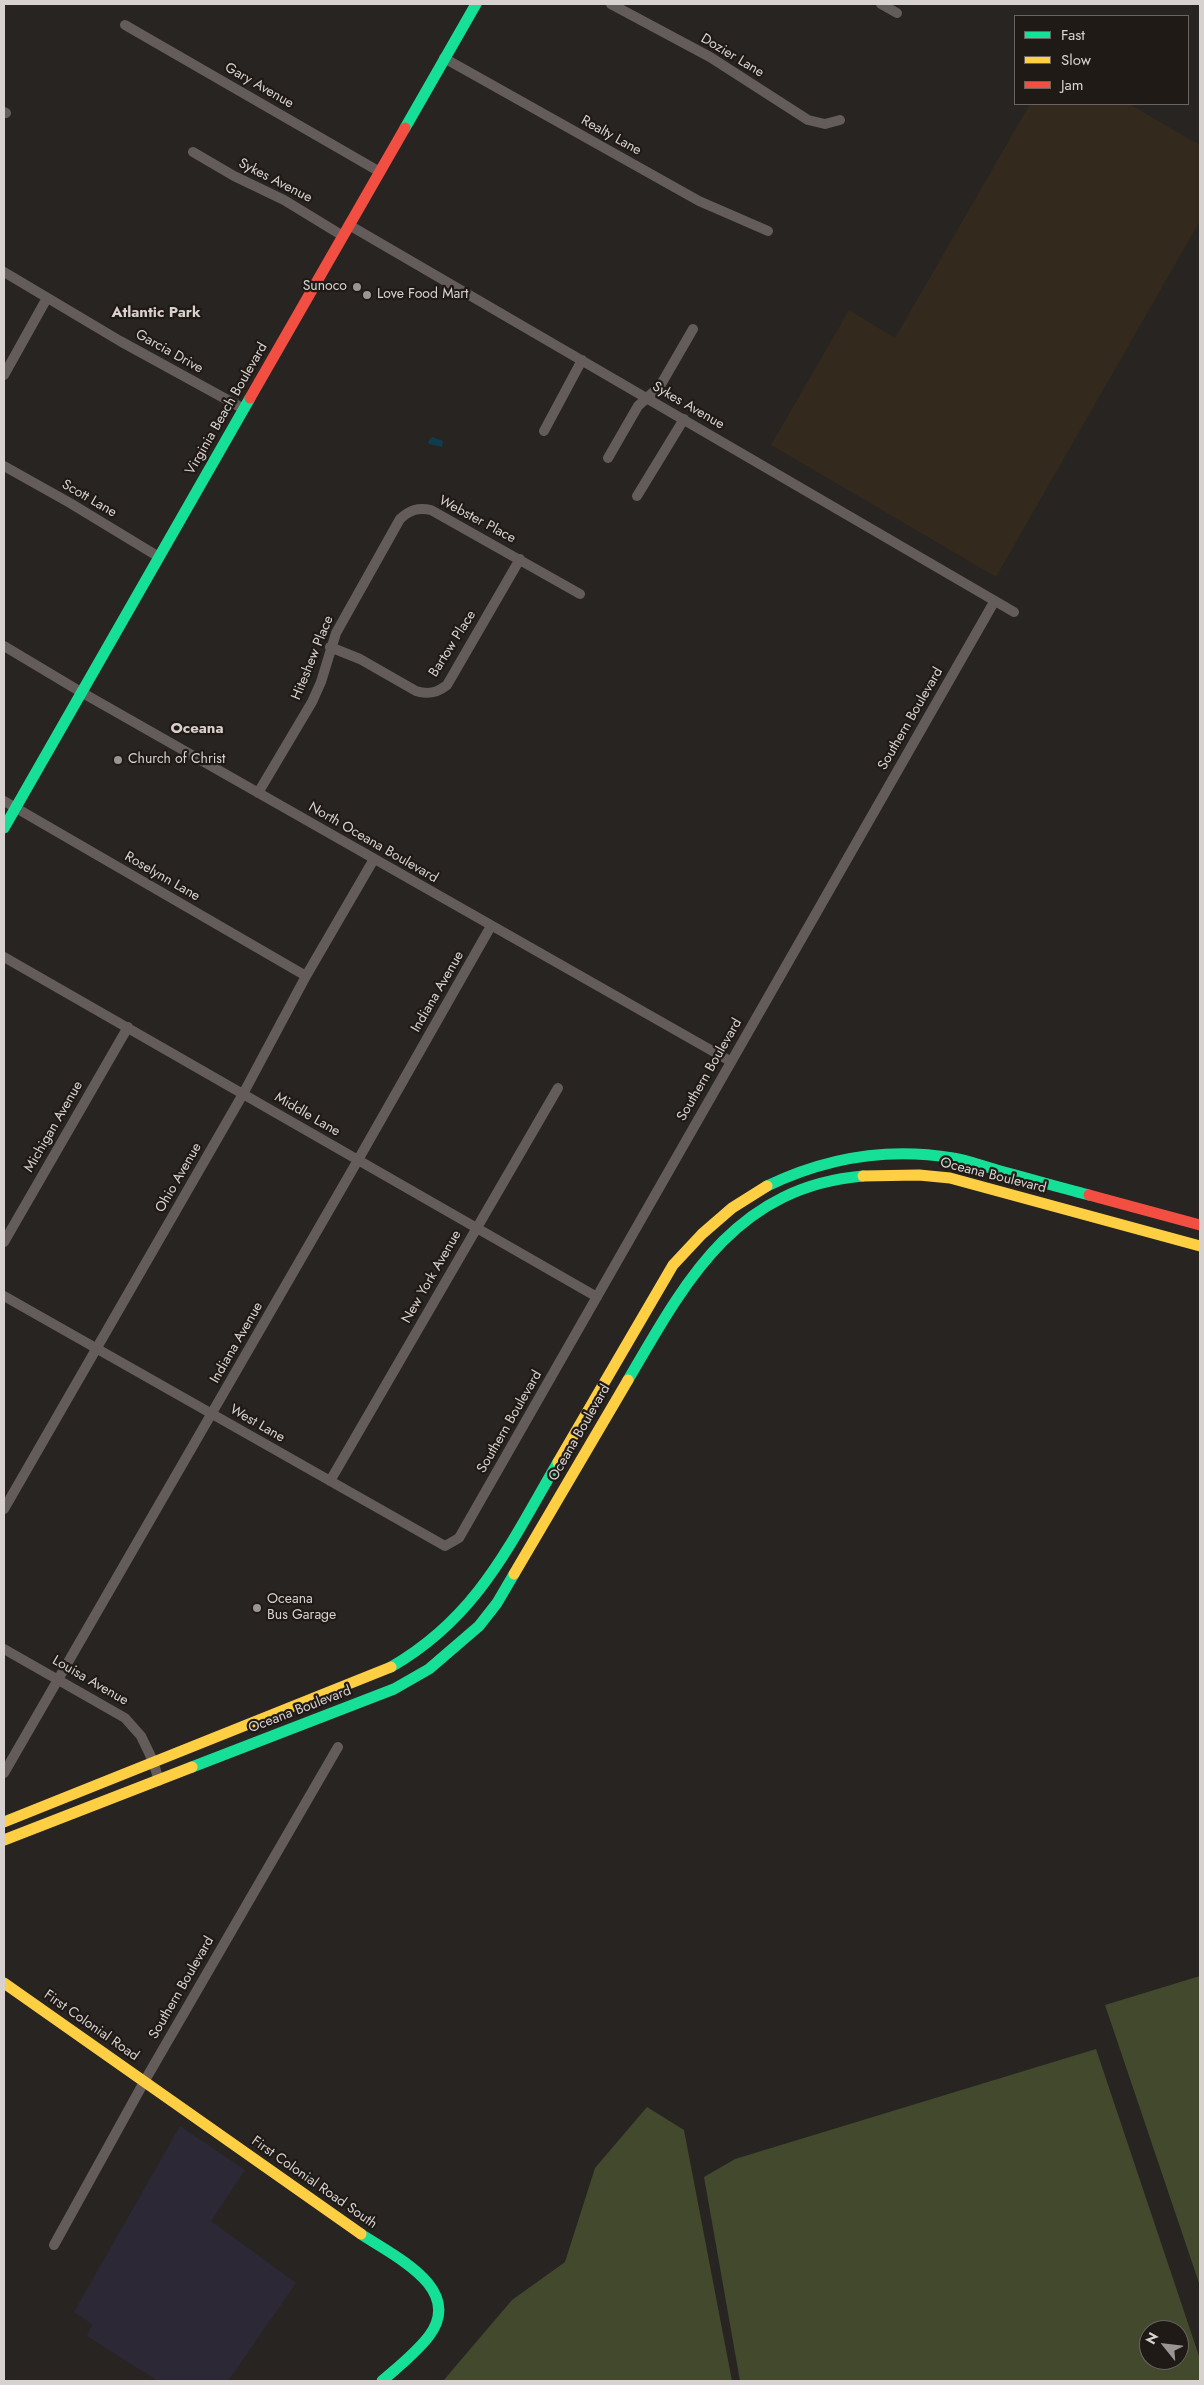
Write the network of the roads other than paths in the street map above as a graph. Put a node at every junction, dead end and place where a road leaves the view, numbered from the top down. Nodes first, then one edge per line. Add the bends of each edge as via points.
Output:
1 (476, 4) edge
2 (611, 4) edge
3 (881, 4) edge
4 (897, 13) dead end
5 (125, 25) dead end
6 (444, 58) junction
7 (840, 120) dead end
8 (193, 152) dead end
9 (380, 172) junction
10 (349, 225) junction
11 (768, 231) dead end
12 (343, 236) junction
13 (4, 272) edge
14 (47, 298) junction
15 (693, 328) dead end
16 (582, 360) junction
17 (4, 375) edge
18 (646, 398) junction
19 (244, 410) junction
20 (684, 420) junction
21 (544, 431) dead end
22 (608, 458) dead end
23 (4, 466) edge
24 (637, 496) dead end
25 (159, 556) junction
26 (520, 559) junction
27 (378, 560) joint
28 (580, 594) dead end
29 (994, 602) junction
30 (1014, 612) dead end
31 (4, 646) edge
32 (330, 647) junction
33 (81, 692) junction
34 (258, 793) junction
35 (4, 801) edge
36 (15, 808) junction
37 (4, 828) edge
38 (374, 859) junction
39 (491, 926) junction
40 (4, 957) edge
41 (306, 976) junction
42 (128, 1026) junction
43 (730, 1060) junction
44 (558, 1088) dead end
45 (243, 1094) junction
46 (358, 1160) junction
47 (819, 1164) junction
48 (824, 1183) junction
49 (1167, 1216) junction
50 (1200, 1225) edge
51 (476, 1227) junction
52 (1160, 1235) junction
53 (4, 1242) edge
54 (1200, 1246) edge
55 (4, 1296) edge
56 (597, 1297) junction
57 (96, 1348) junction
58 (212, 1414) junction
59 (330, 1481) junction
60 (4, 1508) edge
61 (445, 1546) joint
62 (4, 1649) edge
63 (58, 1680) junction
64 (338, 1747) dead end
65 (153, 1761) junction
66 (4, 1773) edge
67 (159, 1782) junction
68 (4, 1822) edge
69 (4, 1840) edge
70 (4, 1983) edge
71 (144, 2082) junction
72 (161, 2093) joint
73 (54, 2245) dead end
74 (382, 2381) edge

1 - 6 main road, Virginia Beach Boulevard
2 - 7 street, Dozier Lane via 710,56 808,120 825,124
3 - 4 street
5 - 9 street, Gary Avenue
6 - 9 main road, Virginia Beach Boulevard
6 - 11 street, Realty Lane via 699,201
8 - 12 street, Sykes Avenue via 284,200
9 - 10 main road, Virginia Beach Boulevard
10 - 12 main road, Virginia Beach Boulevard
10 - 16 street, Sykes Avenue
12 - 19 main road, Virginia Beach Boulevard
13 - 14 street, Garcia Drive
14 - 17 street
14 - 19 street, Garcia Drive
15 - 18 street via 660,386
16 - 18 street, Sykes Avenue
16 - 21 street
18 - 20 street, Sykes Avenue
18 - 22 street via 631,415
19 - 25 main road, Virginia Beach Boulevard
20 - 24 street
20 - 29 street, Sykes Avenue
23 - 25 street, Scott Lane
25 - 33 main road, Virginia Beach Boulevard
26 - 27 street, Webster Place via 423,508 408,512 400,519
26 - 28 street, Webster Place
26 - 32 street, Bartow Place via 447,685 437,692 416,691 360,659
27 - 32 street, Hiteshew Place
29 - 30 street, Sykes Avenue
29 - 43 street, Southern Boulevard
31 - 33 street, North Oceana Boulevard
32 - 34 street, Hiteshew Place via 312,702
33 - 34 street, North Oceana Boulevard
33 - 36 main road, Virginia Beach Boulevard
34 - 38 street, North Oceana Boulevard
35 - 36 street, Roselynn Lane
36 - 37 main road, Virginia Beach Boulevard
36 - 41 street, Roselynn Lane
38 - 39 street, North Oceana Boulevard
38 - 41 street, Ohio Avenue
39 - 43 street, North Oceana Boulevard
39 - 46 street, Indiana Avenue
40 - 42 street, Middle Lane
41 - 45 street, Ohio Avenue
42 - 45 street, Middle Lane
42 - 53 street, Michigan Avenue
43 - 56 street, Southern Boulevard
44 - 51 street, New York Avenue
45 - 46 street, Middle Lane
45 - 57 street, Ohio Avenue
46 - 51 street, Middle Lane
46 - 58 street, Indiana Avenue
47 - 48 main road
47 - 49 main road, Oceana Boulevard via 862,1155 908,1153 953,1158
47 - 65 main road, Oceana Boulevard via 786,1176 736,1204 673,1265 496,1569 481,1592 443,1633 383,1672
48 - 52 main road, Oceana Boulevard via 878,1173 950,1178
48 - 67 main road, Oceana Boulevard via 798,1192 751,1218 724,1239 697,1267 508,1587 479,1626 453,1650 429,1669 394,1689
49 - 50 main road, Oceana Boulevard
49 - 52 main road
51 - 56 street, Middle Lane
51 - 59 street, New York Avenue
52 - 54 main road, Oceana Boulevard
55 - 57 street, West Lane
56 - 61 street, Southern Boulevard via 460,1538
57 - 58 street, West Lane
57 - 60 street, Ohio Avenue
58 - 59 street, West Lane
58 - 63 street, Indiana Avenue
59 - 61 street, West Lane
62 - 63 street, Louisa Avenue
63 - 65 street, Louisa Avenue via 125,1718 141,1736
63 - 66 street, Indiana Avenue
64 - 71 street, Southern Boulevard
65 - 67 street, Louisa Avenue
65 - 68 main road, Oceana Boulevard
67 - 69 main road, Oceana Boulevard
70 - 71 main road, First Colonial Road
71 - 72 main road, First Colonial Road
71 - 73 street, Southern Boulevard
72 - 74 main road, First Colonial Road South via 433,2285 441,2304 439,2320 432,2333

